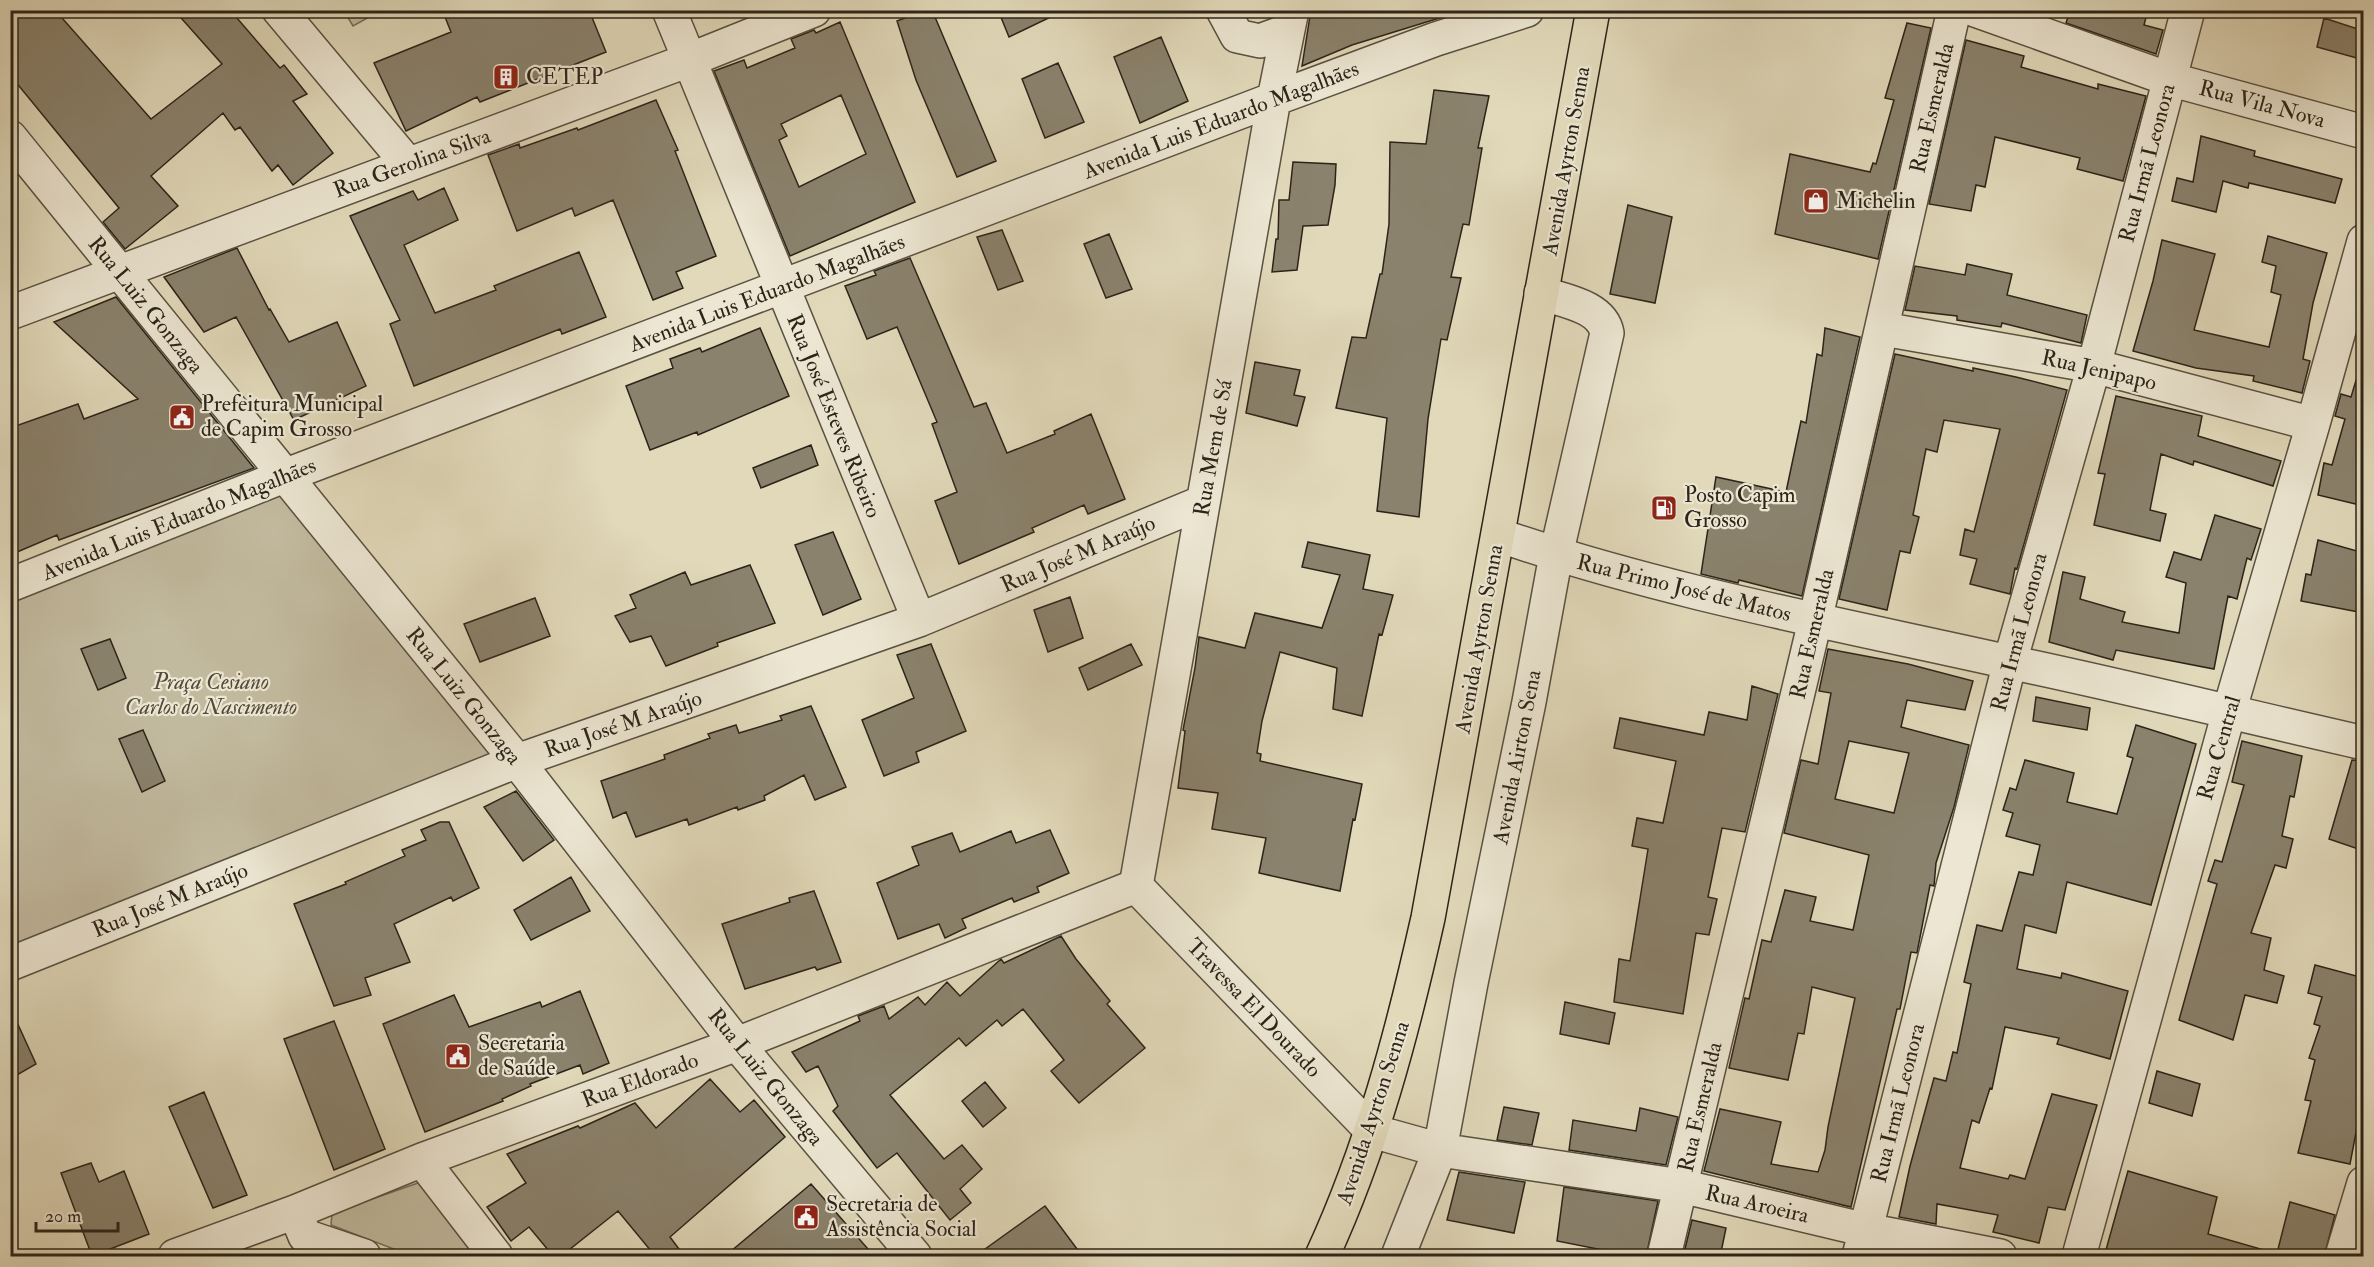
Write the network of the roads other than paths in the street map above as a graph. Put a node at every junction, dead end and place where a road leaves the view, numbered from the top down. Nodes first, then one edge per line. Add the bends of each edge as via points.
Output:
1 (279, 10) edge
2 (669, 10) edge
3 (814, 10) edge
4 (1223, 10) edge
5 (1527, 10) edge
6 (1593, 10) edge
7 (1954, 10) edge
8 (2188, 10) edge
9 (1987, 12) edge
10 (1289, 21) edge
11 (689, 60) junction
12 (2169, 79) junction
13 (1274, 99) junction
14 (2364, 132) edge
15 (10, 137) edge
16 (408, 164) junction
17 (2364, 241) edge
18 (120, 271) junction
19 (782, 288) junction
20 (1541, 293) junction
21 (10, 313) edge
22 (1883, 329) junction
23 (2094, 366) junction
24 (2313, 424) junction
25 (284, 476) junction
26 (1203, 502) junction
27 (1498, 536) junction
28 (1556, 555) junction
29 (10, 585) edge
30 (919, 620) junction
31 (1815, 621) junction
32 (2010, 662) junction
33 (2229, 712) junction
34 (2364, 743) edge
35 (517, 761) junction
36 (1136, 886) junction
37 (10, 964) edge
38 (737, 1044) junction
39 (1372, 1131) junction
40 (1440, 1150) junction
41 (422, 1160) junction
42 (2364, 1183) edge
43 (1681, 1186) junction
44 (299, 1235) edge
45 (1863, 1243) edge
46 (176, 1257) edge
47 (364, 1257) edge
48 (496, 1257) edge
49 (915, 1257) edge
50 (1322, 1257) edge
51 (1398, 1257) edge
52 (1664, 1257) edge
53 (2000, 1257) edge
54 (2079, 1257) edge
55 (2342, 1257) edge

1 - 16 street
2 - 11 street, Rua José Esteves Ribeiro
3 - 11 street, Rua Gerolina Silva
4 - 10 street via 1237,36 1260,41
5 - 13 street, Avenida Luis Eduardo Magalhães
6 - 20 highway, Avenida Ayrton Senna
7 - 22 street, Rua Esmeralda
8 - 12 street, Rua Irmã Leonora
9 - 12 street, Rua Vila Nova
10 - 13 street, Rua Mem de Sá
11 - 16 street, Rua Gerolina Silva
11 - 19 street, Rua José Esteves Ribeiro
12 - 14 street, Rua Vila Nova
12 - 23 street, Rua Irmã Leonora
13 - 19 street, Avenida Luis Eduardo Magalhães
13 - 26 street, Rua Mem de Sá
15 - 18 street, Rua Luiz Gonzaga
16 - 18 street, Rua Gerolina Silva
17 - 24 street, Rua Central
18 - 21 street, Rua Gerolina Silva
18 - 25 street, Rua Luiz Gonzaga
19 - 25 street, Avenida Luis Eduardo Magalhães
19 - 30 street, Rua José Esteves Ribeiro
20 - 27 highway, Avenida Ayrton Senna
20 - 28 street, Avenida Airton Sena via 1596,313 1606,323 1607,333
22 - 23 street, Rua Jenipapo
22 - 31 street, Rua Esmeralda
23 - 24 street, Rua Jenipapo
23 - 32 street, Rua Irmã Leonora
24 - 33 street, Rua Central
25 - 29 street, Avenida Luis Eduardo Magalhães
25 - 35 street, Rua Luiz Gonzaga
26 - 30 street, Rua José M Araújo
26 - 36 street, Rua Mem de Sá
27 - 28 street, Rua Primo José de Matos
27 - 39 highway, Avenida Ayrton Senna via 1428,918 1409,1003
28 - 31 street, Rua Primo José de Matos
28 - 40 street, Avenida Airton Sena
30 - 35 street, Rua José M Araújo
31 - 32 street, Rua Primo José de Matos
31 - 43 street, Rua Esmeralda
32 - 33 street, Rua Primo José de Matos
32 - 45 street, Rua Irmã Leonora
33 - 34 street, Rua Primo José de Matos
33 - 54 street, Rua Central
35 - 37 street, Rua José M Araújo
35 - 38 street, Rua Luiz Gonzaga
36 - 38 street, Rua Eldorado
36 - 39 street, Travessa El Dourado
38 - 41 street, Rua Eldorado
38 - 49 street, Rua Luiz Gonzaga
39 - 40 street, Rua Aroeira
39 - 50 highway, Avenida Ayrton Senna
40 - 43 street, Rua Aroeira
40 - 51 street, Avenida Airton Sena
41 - 44 street, Rua Eldorado
41 - 48 street
42 - 55 street
43 - 45 street, Rua Aroeira
43 - 52 street, Rua Esmeralda
44 - 46 street, Rua Eldorado
44 - 47 street
45 - 53 street, Rua Aroeira

